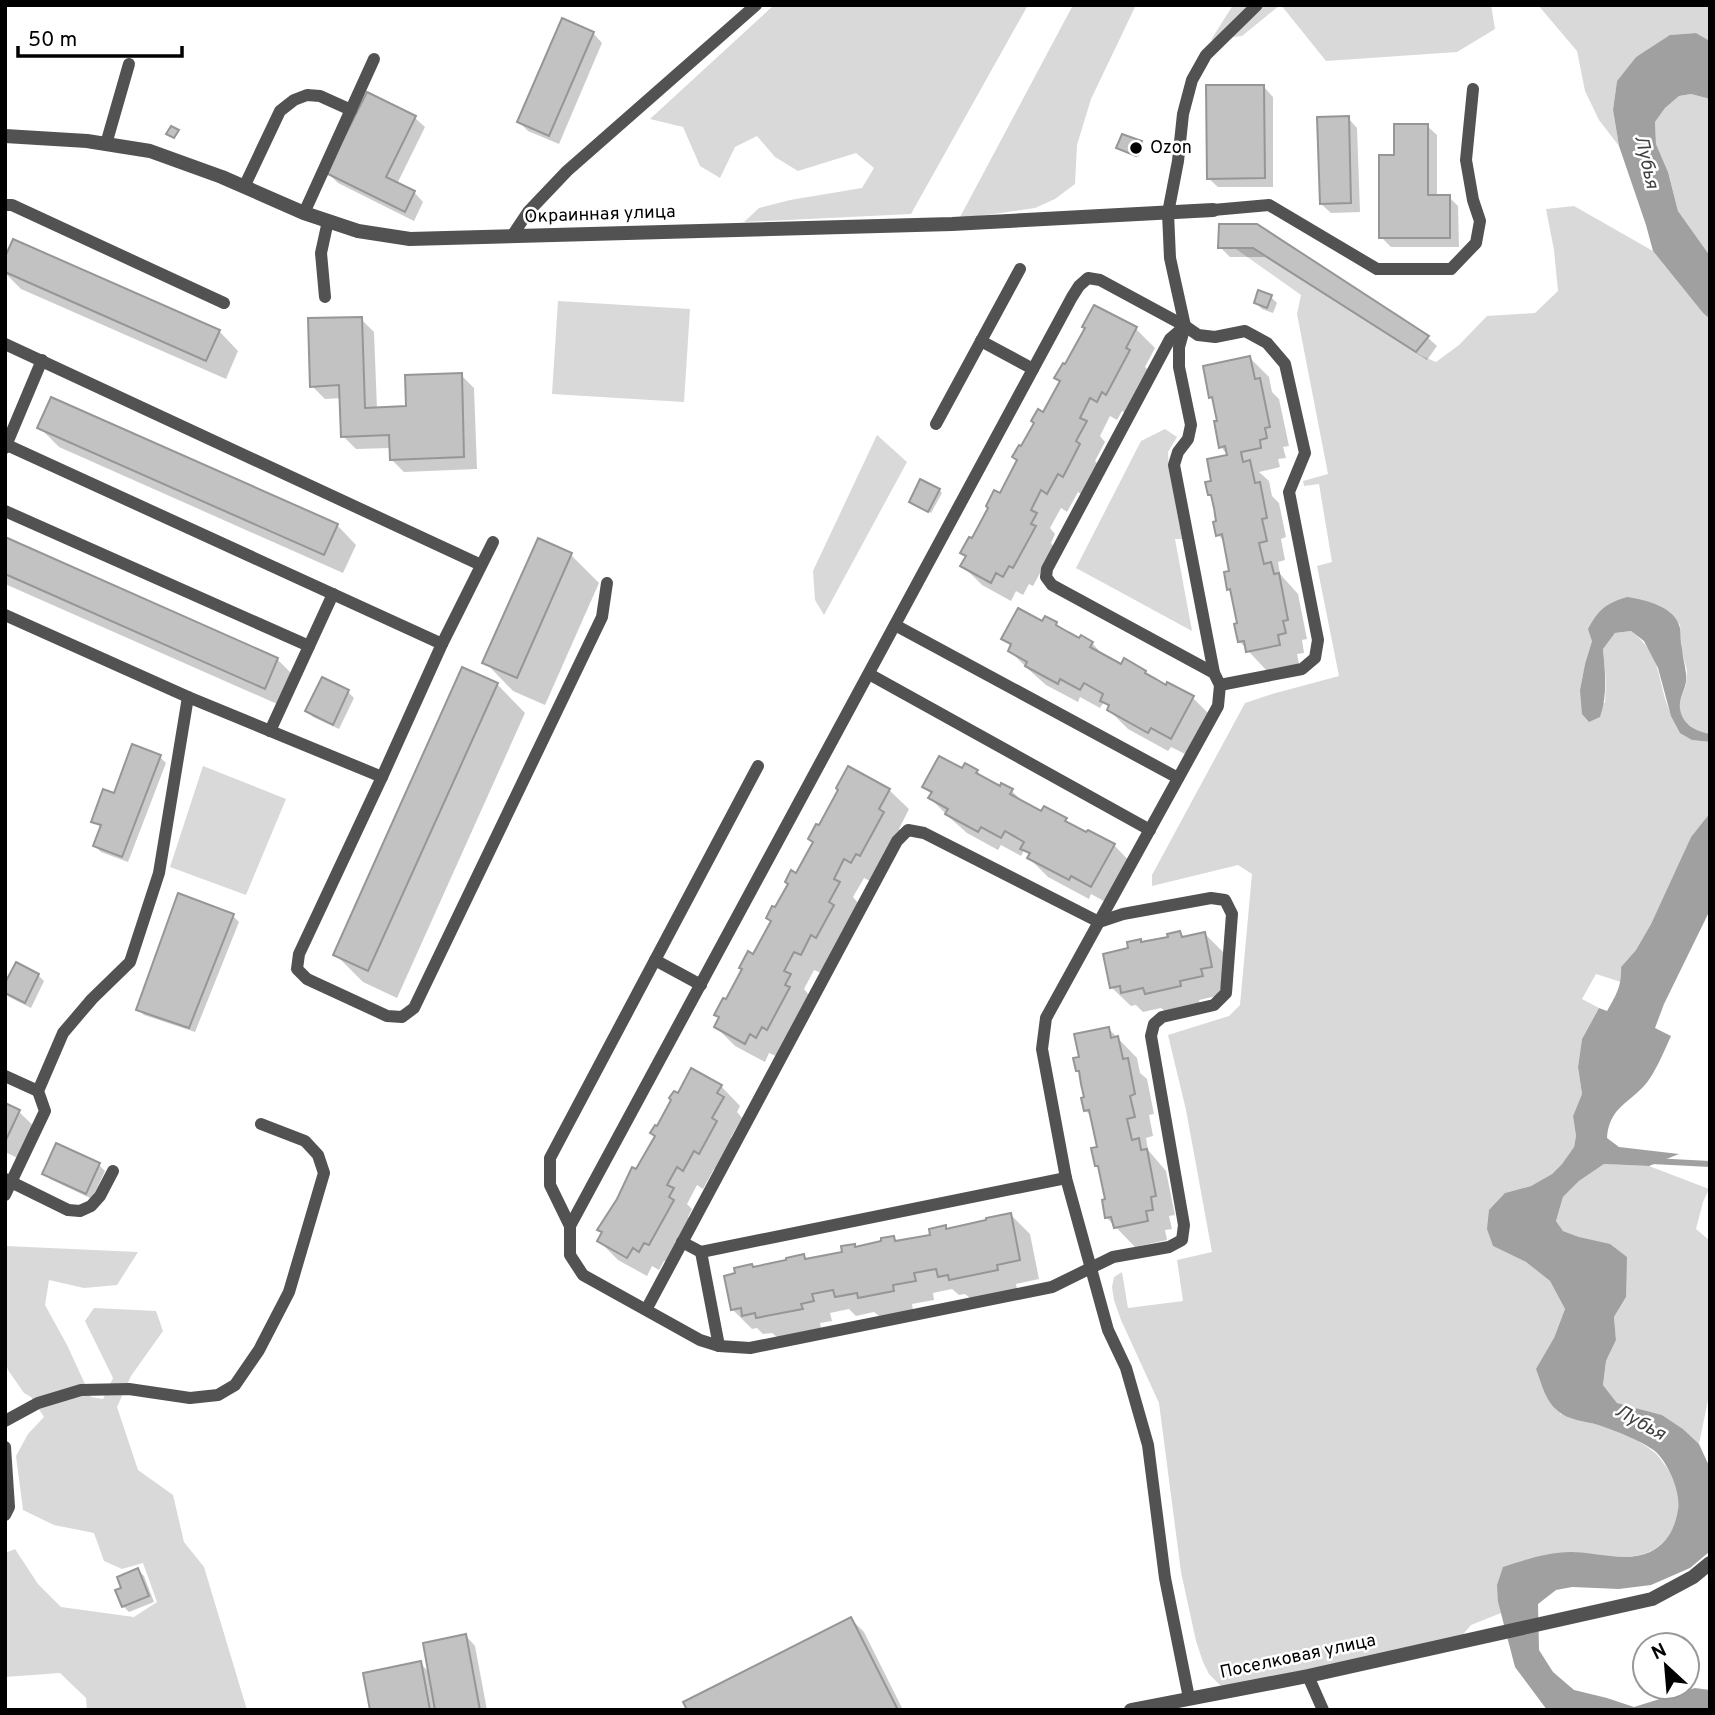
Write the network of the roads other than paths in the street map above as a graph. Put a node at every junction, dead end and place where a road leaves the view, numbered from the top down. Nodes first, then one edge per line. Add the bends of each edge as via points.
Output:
1 (756, 5) edge
2 (1257, 5) edge
3 (374, 59) dead end
4 (129, 64) dead end
5 (1474, 89) dead end
6 (351, 110) junction
7 (5, 136) edge
8 (106, 144) junction
9 (244, 187) junction
10 (5, 205) edge
11 (1213, 210) joint
12 (304, 213) junction
13 (1168, 213) junction
14 (328, 221) junction
15 (512, 236) junction
16 (1020, 269) dead end
17 (325, 297) dead end
18 (224, 303) dead end
19 (1185, 326) junction
20 (981, 341) junction
21 (5, 344) edge
22 (42, 360) junction
23 (1033, 369) junction
24 (936, 424) dead end
25 (6, 446) edge
26 (5, 511) edge
27 (493, 542) dead end
28 (481, 565) junction
29 (607, 583) dead end
30 (333, 594) junction
31 (5, 615) edge
32 (895, 625) junction
33 (442, 644) junction
34 (309, 646) junction
35 (869, 674) junction
36 (1217, 679) junction
37 (188, 697) junction
38 (270, 731) junction
39 (758, 766) dead end
40 (382, 777) junction
41 (1178, 778) junction
42 (1150, 830) junction
43 (1099, 922) junction
44 (655, 960) junction
45 (701, 985) junction
46 (5, 1076) edge
47 (38, 1091) junction
48 (261, 1124) dead end
49 (113, 1171) dead end
50 (1066, 1178) junction
51 (8, 1180) edge
52 (5, 1195) edge
53 (570, 1226) junction
54 (682, 1242) junction
55 (701, 1252) junction
56 (1090, 1268) junction
57 (646, 1310) junction
58 (719, 1346) junction
59 (5, 1421) edge
60 (5, 1447) edge
61 (5, 1516) edge
62 (1710, 1563) edge
63 (1308, 1676) junction
64 (1189, 1698) junction
65 (1131, 1710) edge
66 (1323, 1710) edge

1 - 15 lane via 567,171
2 - 13 lane via 1206,55 1192,80 1182,114
3 - 6 lane
4 - 8 lane
5 - 11 lane via 1465,160 1480,221 1476,243 1451,269 1377,269 1269,205
6 - 9 lane via 320,96 294,100 280,111
6 - 12 lane
7 - 8 street, Окраинная улица
8 - 9 street, Окраинная улица via 150,151
9 - 12 street, Окраинная улица
10 - 18 lane
11 - 13 street, Окраинная улица
12 - 14 street, Окраинная улица
13 - 15 street, Окраинная улица
13 - 19 lane via 1170,258
14 - 15 street, Окраинная улица via 358,232 410,239
14 - 17 lane via 321,253
16 - 20 lane
19 - 23 lane via 1100,280 1088,278 1079,286
19 - 36 lane via 1179,367 1191,425 1174,465
19 - 36 lane via 1170,340 1046,577
19 - 36 lane via 1198,335 1215,337 1245,331 1267,342 1285,364 1305,453 1289,492 1318,640 1315,658 1302,669
20 - 23 lane
20 - 24 lane
21 - 22 lane
22 - 25 lane
22 - 28 lane
23 - 32 lane
25 - 30 lane
26 - 34 lane
27 - 28 lane
28 - 33 lane
29 - 40 lane via 602,617 414,1007 402,1017 387,1016 307,979 298,969 299,954
30 - 33 lane
30 - 34 lane
31 - 37 lane
32 - 35 lane
32 - 41 lane
33 - 40 lane
34 - 38 lane
35 - 42 lane
35 - 45 lane
36 - 41 lane via 1217,706
37 - 38 lane
37 - 47 lane via 159,873 130,962 63,1033
38 - 40 lane
39 - 44 lane
41 - 42 lane
42 - 43 lane
43 - 50 lane via 1046,1018 1042,1049
43 - 54 lane via 924,833 908,830 897,841
43 - 56 lane via 1210,898 1225,900 1232,914 1226,993 1214,1005 1162,1017 1151,1035 1184,1225 1182,1240 1169,1247 1113,1257
44 - 45 lane
44 - 53 lane via 550,1158 550,1185
45 - 53 lane
46 - 47 lane
47 - 51 lane via 45,1111
48 - 59 lane via 305,1141 318,1155 324,1173 289,1292 235,1385 218,1395 190,1398 129,1389 81,1390 38,1403
49 - 51 lane via 100,1196 80,1211 68,1210
50 - 55 lane
50 - 56 lane
51 - 52 lane
53 - 57 lane via 570,1255 583,1275
54 - 55 lane
54 - 57 lane
55 - 58 lane
56 - 58 lane via 1052,1287 755,1348
56 - 64 lane via 1148,1445 1165,1578
57 - 58 lane
60 - 61 lane via 9,1507
62 - 63 street, Поселковая улица via 1652,1599
63 - 64 street, Поселковая улица
63 - 66 lane
64 - 65 street, Поселковая улица

